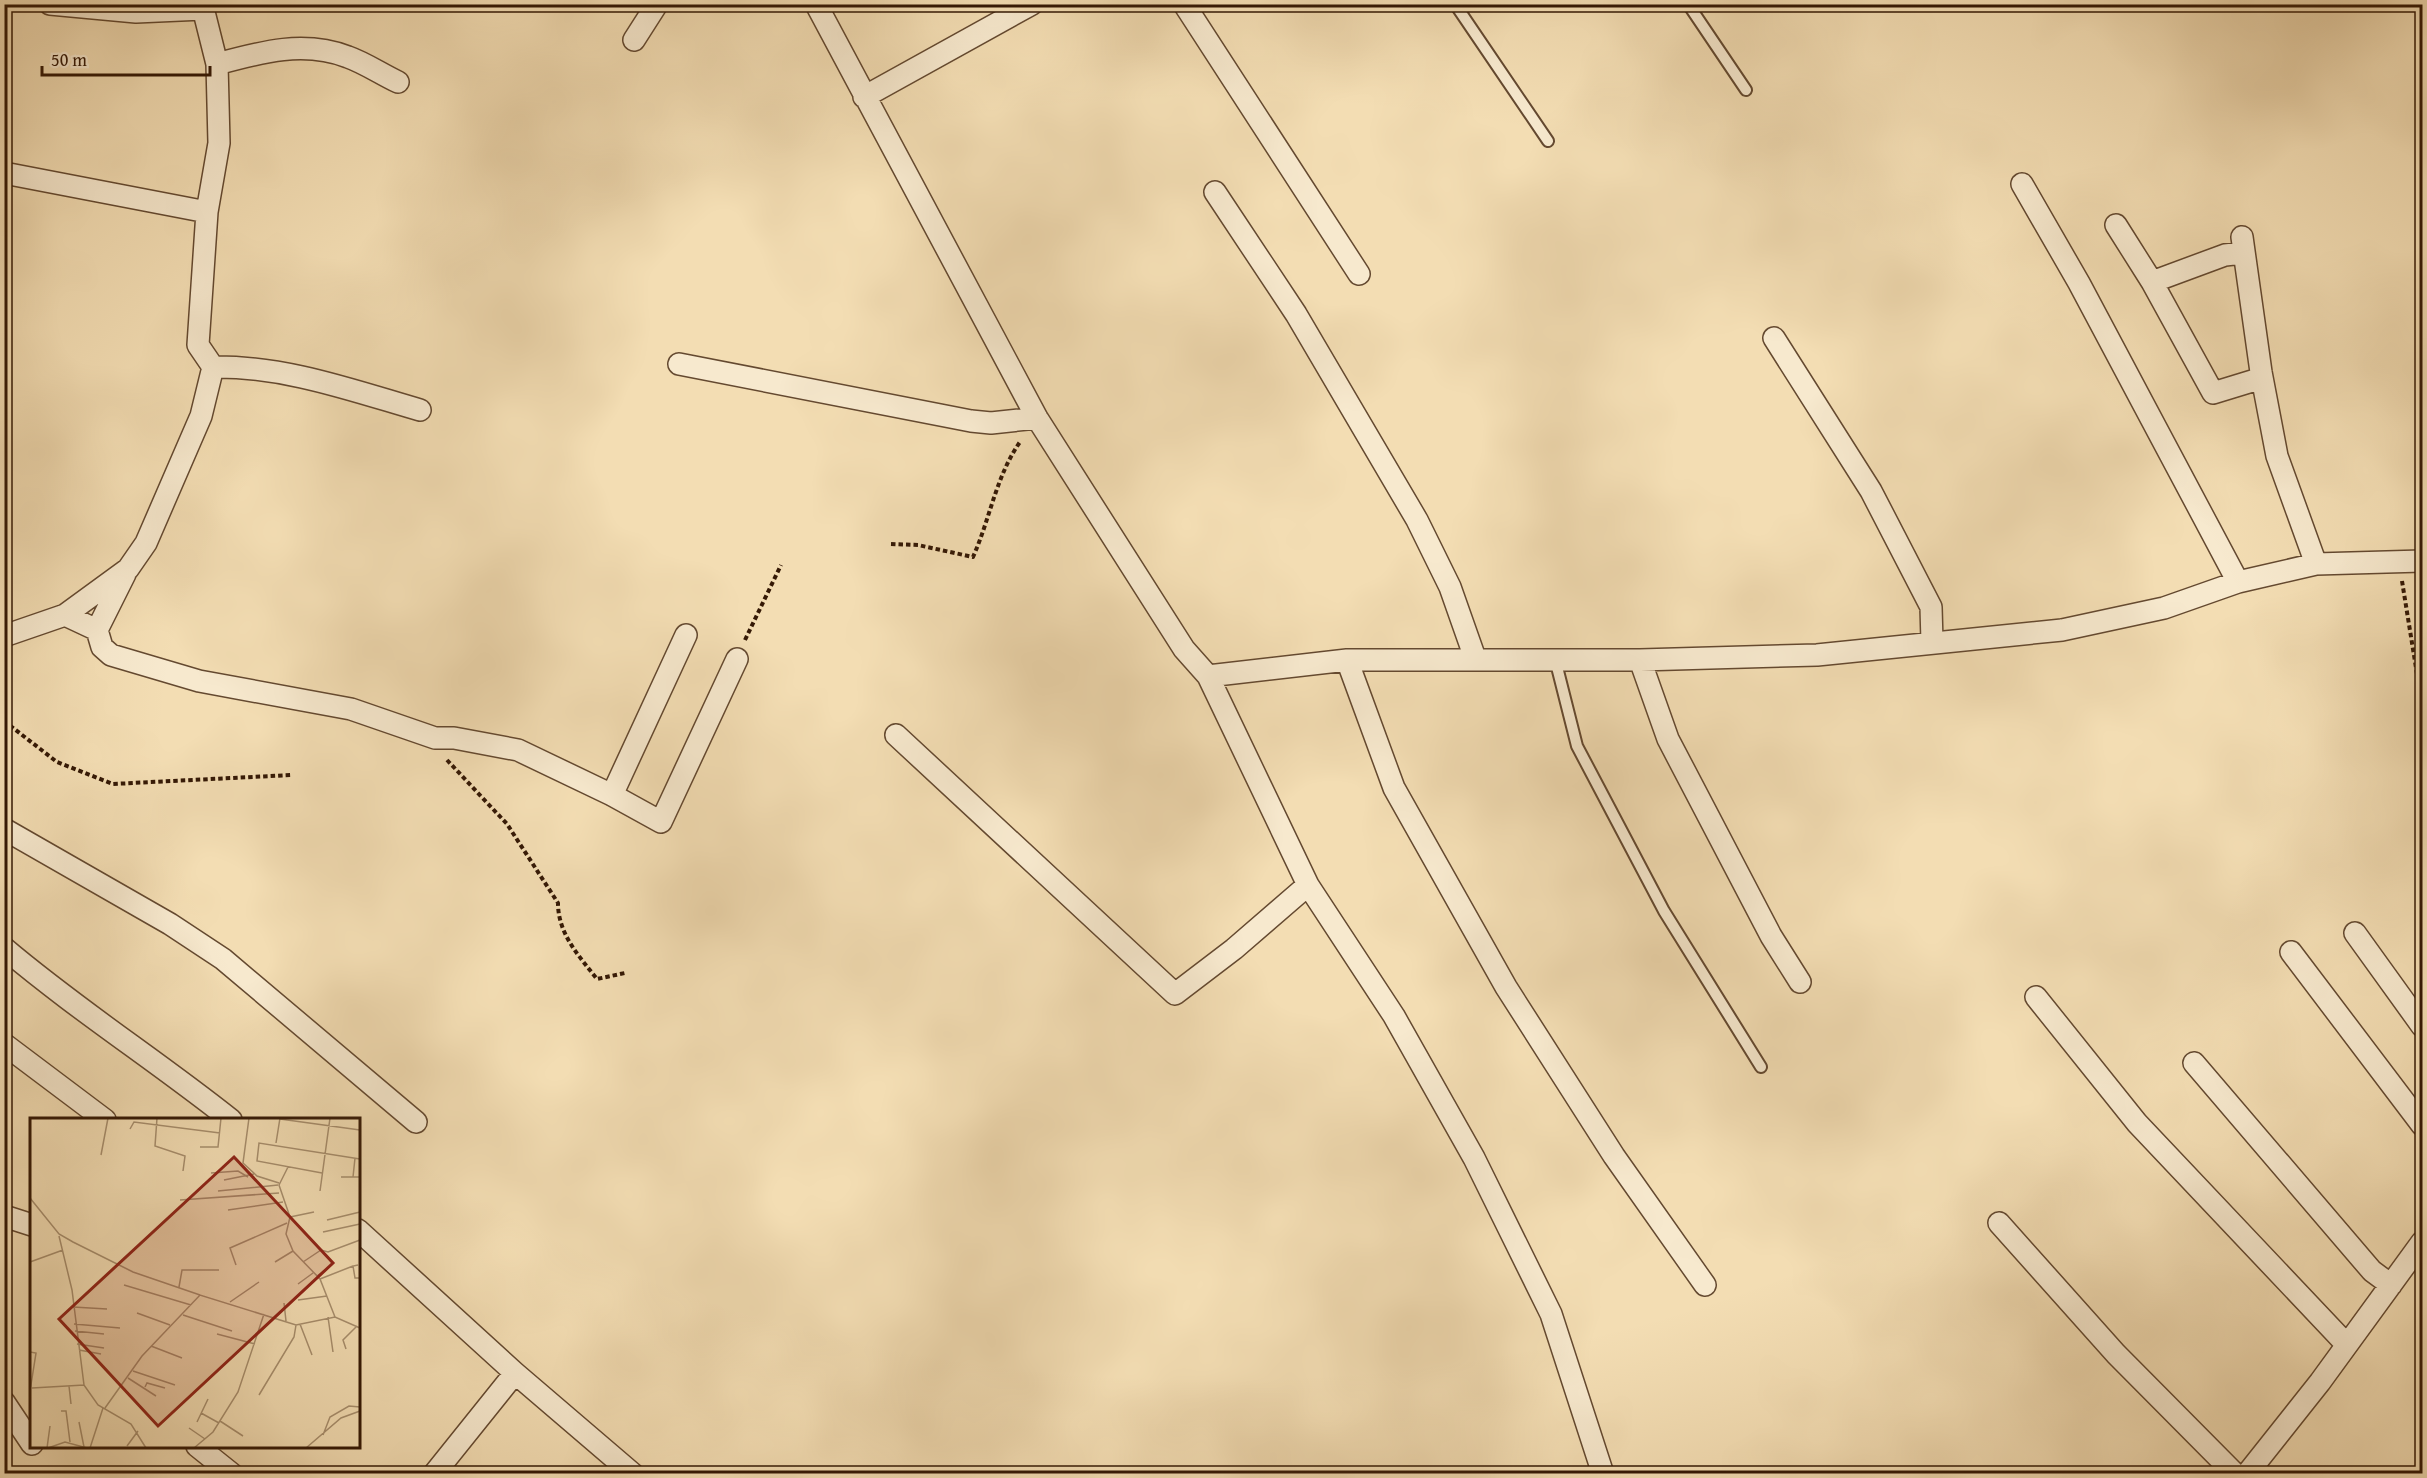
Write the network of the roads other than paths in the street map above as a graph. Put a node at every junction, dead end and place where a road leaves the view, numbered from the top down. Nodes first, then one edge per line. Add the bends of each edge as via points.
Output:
1 (50, 4) edge
2 (657, 4) edge
3 (816, 4) edge
4 (1032, 4) edge
5 (1184, 4) edge
6 (1455, 4) edge
7 (1688, 4) edge
8 (203, 7) edge
9 (634, 40) dead end
10 (217, 64) junction
11 (398, 82) dead end
12 (1746, 90) dead end
13 (864, 97) junction
14 (1548, 141) dead end
15 (4, 173) edge
16 (2022, 184) dead end
17 (1215, 192) dead end
18 (207, 212) junction
19 (2116, 225) dead end
20 (1359, 274) dead end
21 (2152, 282) junction
22 (1774, 338) dead end
23 (679, 364) dead end
24 (213, 367) junction
25 (2262, 378) junction
26 (420, 410) dead end
27 (1037, 418) junction
28 (2422, 561) edge
29 (2316, 564) junction
30 (128, 569) junction
31 (2238, 582) junction
32 (65, 615) junction
33 (97, 630) junction
34 (686, 635) dead end
35 (4, 636) edge
36 (1932, 642) junction
37 (1475, 658) junction
38 (736, 659) road end
39 (1555, 659) junction
40 (1347, 660) junction
41 (1640, 660) junction
42 (1208, 676) junction
43 (896, 735) dead end
44 (612, 795) junction
45 (4, 829) edge
46 (1308, 885) junction
47 (2355, 933) dead end
48 (4, 948) edge
49 (2291, 952) dead end
50 (1800, 982) dead end
51 (2036, 997) dead end
52 (2422, 1026) edge
53 (4, 1044) edge
54 (2194, 1063) dead end
55 (1761, 1067) dead end
56 (104, 1118) edge
57 (230, 1118) edge
58 (416, 1122) dead end
59 (2422, 1125) edge
60 (4, 1216) edge
61 (1999, 1223) dead end
62 (30, 1224) edge
63 (360, 1232) edge
64 (2422, 1242) edge
65 (1705, 1285) dead end
66 (2391, 1285) junction
67 (2347, 1345) junction
68 (515, 1373) junction
69 (4, 1402) edge
70 (30, 1441) edge
71 (200, 1448) edge
72 (232, 1473) edge
73 (434, 1473) edge
74 (633, 1473) edge
75 (1603, 1473) edge
76 (2235, 1473) edge
77 (2247, 1473) edge

1 - 8 street via 136,12
2 - 9 street
3 - 13 street
4 - 13 street
5 - 20 street
6 - 14 lane
7 - 12 lane
8 - 10 street
10 - 11 street via 293,47 318,49 348,57
10 - 18 street via 219,143
13 - 27 street
15 - 18 street
16 - 31 street
17 - 37 street via 1296,314 1417,520 1450,587
18 - 24 street via 198,345
19 - 21 street
21 - 25 street via 2213,393
21 - 25 street via 2242,245
22 - 36 street via 1871,491 1931,607
23 - 27 street via 971,421
24 - 26 street via 294,374
24 - 30 street via 201,416 147,543
25 - 29 street via 2277,456
27 - 42 street via 1184,649
28 - 29 street
29 - 31 street
30 - 32 street
30 - 33 street
31 - 36 street via 2164,608 2062,630
32 - 33 street
32 - 35 street
33 - 44 street via 102,647 111,655 199,681 351,710 435,738 518,750
34 - 44 street
36 - 41 street via 1817,655
37 - 39 street
37 - 40 street
38 - 44 street via 661,822
39 - 41 street
39 - 55 lane via 1577,746 1664,911
40 - 42 street
40 - 65 street via 1394,788 1506,987 1614,1156
41 - 50 street via 1668,739
42 - 46 street
43 - 46 street via 1175,994
45 - 58 street via 223,958
46 - 75 street via 1394,1016 1474,1158 1551,1314
47 - 52 street
48 - 57 street via 54,990
49 - 59 street
51 - 67 street via 2137,1123
53 - 56 street
54 - 66 street via 2372,1271
60 - 62 street
61 - 76 street via 2116,1354
63 - 68 street
64 - 66 street
66 - 67 street
67 - 77 street
68 - 73 street
68 - 74 street
69 - 70 street
71 - 72 street

